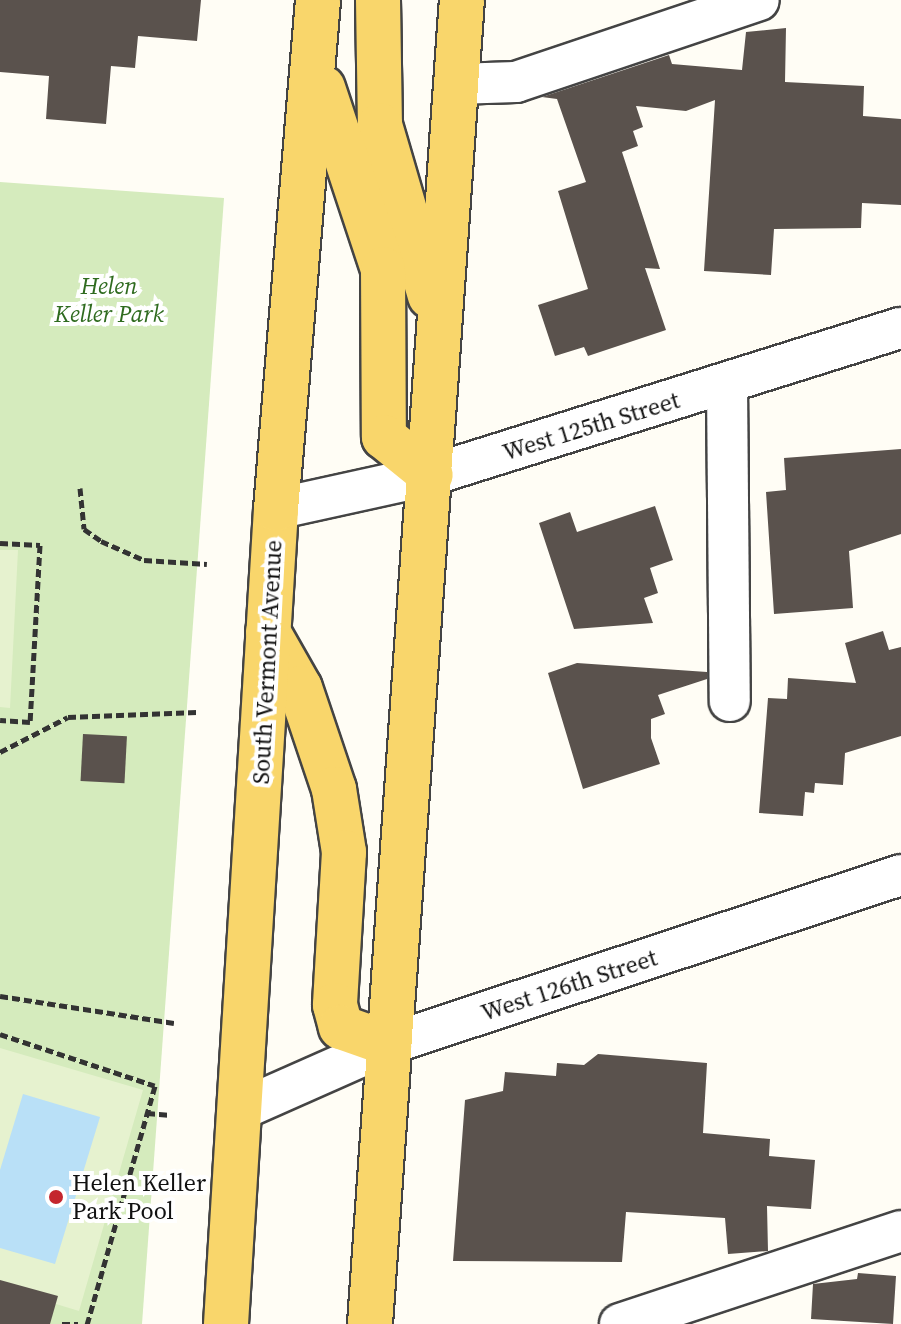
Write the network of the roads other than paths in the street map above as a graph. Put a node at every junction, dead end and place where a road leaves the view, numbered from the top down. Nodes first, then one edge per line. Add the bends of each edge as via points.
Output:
1 (318, 0) edge
2 (378, 0) edge
3 (462, 0) edge
4 (759, 0) edge
5 (315, 63) junction
6 (456, 84) junction
7 (436, 317) junction
8 (901, 328) edge
9 (727, 385) junction
10 (431, 475) junction
11 (276, 509) junction
12 (268, 632) junction
13 (730, 701) dead end
14 (901, 875) edge
15 (389, 1044) junction
16 (242, 1109) junction
17 (901, 1231) edge
18 (226, 1323) edge
19 (370, 1324) edge
20 (620, 1324) edge

1 - 5 main road, South Vermont Avenue
2 - 7 main road via 380,125
3 - 6 main road
4 - 6 street via 516,82
5 - 10 main road via 383,269 384,437
5 - 11 main road, South Vermont Avenue
6 - 7 main road
7 - 10 main road
8 - 9 street, West 125th Street
9 - 10 street, West 125th Street
9 - 13 street
10 - 11 street, West 125th Street
10 - 15 main road
11 - 12 main road, South Vermont Avenue
12 - 15 main road via 300,688 334,789 344,852 335,1005 341,1027
12 - 16 main road, South Vermont Avenue
14 - 15 street, West 126th Street
15 - 16 street, West 126th Street
15 - 19 main road
16 - 18 main road, South Vermont Avenue
17 - 20 street

